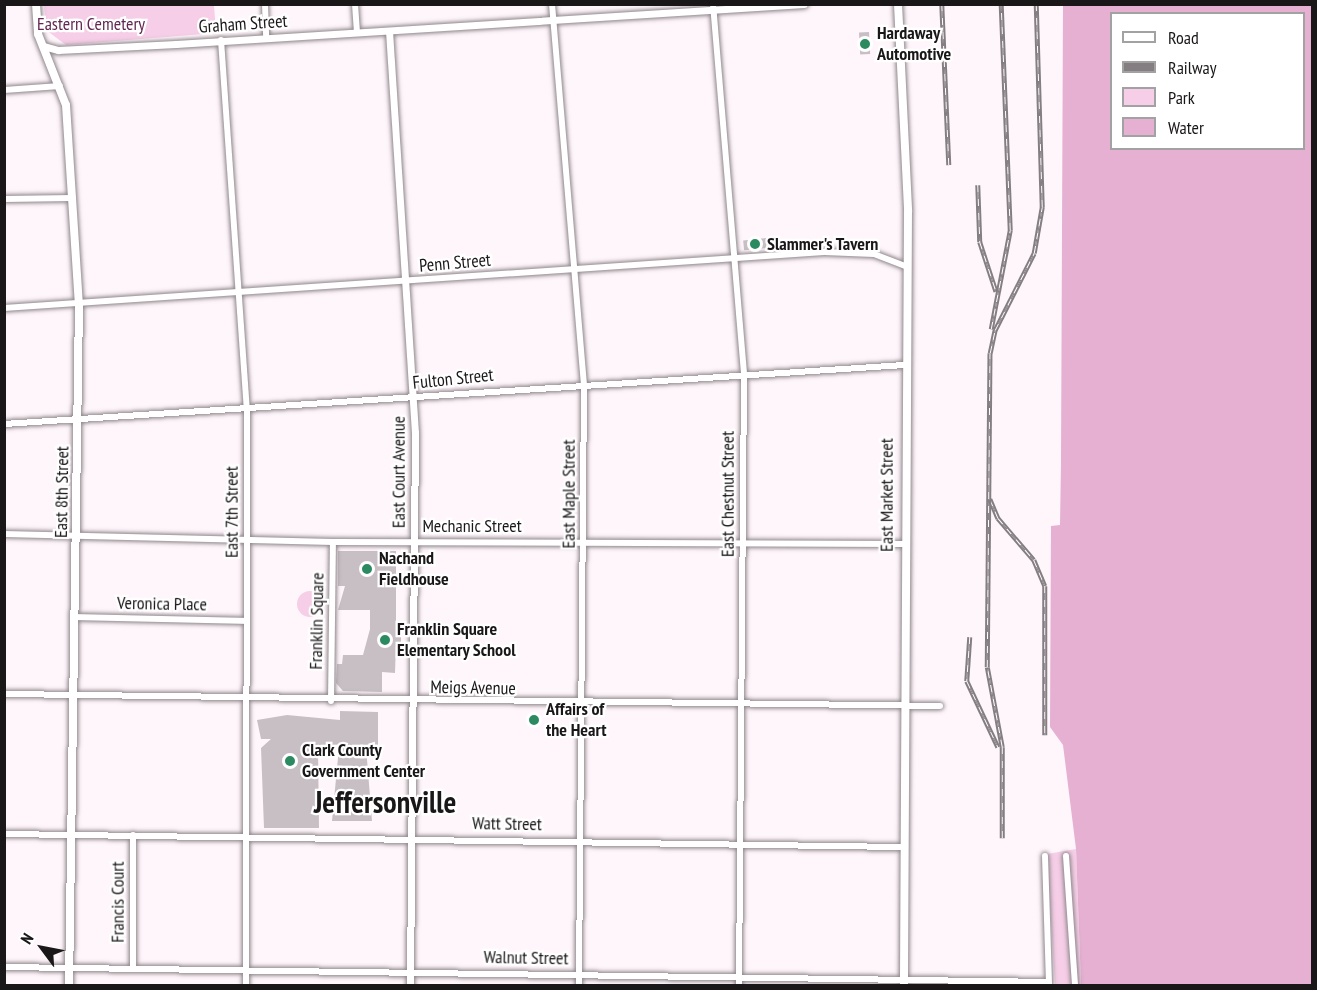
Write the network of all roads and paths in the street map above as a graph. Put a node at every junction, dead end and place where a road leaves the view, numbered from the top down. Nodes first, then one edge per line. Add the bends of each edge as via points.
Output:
1 (36, 4) edge
2 (266, 4) edge
3 (356, 4) edge
4 (552, 4) edge
5 (712, 4) edge
6 (804, 4) edge
7 (898, 4) edge
8 (714, 14) junction
9 (554, 22) junction
10 (389, 31) junction
11 (357, 33) junction
12 (266, 38) junction
13 (221, 40) junction
14 (43, 46) junction
15 (60, 86) junction
16 (4, 90) edge
17 (73, 198) junction
18 (4, 199) edge
19 (735, 259) junction
20 (906, 266) junction
21 (573, 267) junction
22 (408, 282) junction
23 (240, 295) junction
24 (78, 304) junction
25 (4, 308) edge
26 (905, 365) junction
27 (744, 376) junction
28 (584, 385) junction
29 (414, 399) junction
30 (247, 410) junction
31 (79, 418) junction
32 (4, 424) edge
33 (4, 534) edge
34 (77, 534) junction
35 (248, 539) junction
36 (413, 541) junction
37 (333, 542) junction
38 (584, 542) junction
39 (743, 543) junction
40 (903, 544) junction
41 (76, 616) junction
42 (247, 621) junction
43 (4, 694) edge
44 (76, 695) junction
45 (246, 700) junction
46 (331, 701) junction
47 (412, 703) junction
48 (904, 704) junction
49 (582, 705) junction
50 (742, 705) junction
51 (940, 706) dead end
52 (72, 833) junction
53 (4, 834) edge
54 (133, 835) junction
55 (244, 836) junction
56 (411, 838) junction
57 (580, 840) junction
58 (740, 841) junction
59 (901, 847) junction
60 (1045, 856) dead end
61 (1066, 856) dead end
62 (4, 967) edge
63 (73, 968) junction
64 (133, 968) junction
65 (246, 969) junction
66 (410, 971) junction
67 (579, 974) junction
68 (661, 975) junction
69 (739, 977) junction
70 (904, 982) edge
71 (1048, 984) edge
72 (69, 986) edge
73 (246, 986) edge
74 (410, 986) edge
75 (579, 986) edge
76 (661, 986) edge
77 (739, 986) edge
78 (1075, 986) edge

1 - 14 main road, East 8th Street
2 - 12 street
3 - 11 street
4 - 9 street, East Maple Street
5 - 8 street, East Chestnut Street
6 - 8 street, Graham Street
7 - 20 main road, East Market Street via 906,100
8 - 9 street, Graham Street
8 - 19 street, East Chestnut Street
9 - 10 street, Graham Street
9 - 21 street, East Maple Street
10 - 11 street, Graham Street
10 - 22 street, East Court Avenue
11 - 12 street, Graham Street
12 - 13 street, Graham Street
13 - 14 street, Graham Street via 58,50
13 - 23 street, East 7th Street
14 - 15 main road, East 8th Street
15 - 16 street
15 - 17 main road, East 8th Street
17 - 18 street
17 - 24 main road, East 8th Street
19 - 20 street, Penn Street via 846,251
19 - 21 street, Penn Street
19 - 27 street, East Chestnut Street
20 - 26 main road, East Market Street
21 - 22 street, Penn Street
21 - 28 street, East Maple Street
22 - 23 street, Penn Street
22 - 29 street, East Court Avenue
23 - 24 street, Penn Street
23 - 30 street, East 7th Street
24 - 25 street, Penn Street
24 - 31 main road, East 8th Street
26 - 27 street, Fulton Street
26 - 40 main road, East Market Street
27 - 28 street, Fulton Street
27 - 39 street, East Chestnut Street
28 - 29 street, Fulton Street
28 - 38 street, East Maple Street
29 - 30 street, Fulton Street
29 - 36 street, East Court Avenue
30 - 31 street, Fulton Street
30 - 35 street, East 7th Street
31 - 32 street, Fulton Street
31 - 34 main road, East 8th Street
33 - 34 street, Mechanic Street
34 - 35 street, Mechanic Street
34 - 41 main road, East 8th Street
35 - 37 street, Mechanic Street
35 - 42 street, East 7th Street
36 - 37 street, Mechanic Street
36 - 38 street, Mechanic Street
36 - 47 street, East Court Avenue
37 - 46 street, Franklin Square
38 - 39 street, Mechanic Street
38 - 49 street, East Maple Street
39 - 40 street, Mechanic Street
39 - 50 street, East Chestnut Street
40 - 48 main road, East Market Street
41 - 42 street, Veronica Place
41 - 44 main road, East 8th Street
42 - 45 street, East 7th Street
43 - 44 street, Meigs Avenue
44 - 45 street, Meigs Avenue
44 - 52 main road, East 8th Street
45 - 46 street, Meigs Avenue
45 - 55 street, East 7th Street
46 - 47 street, Meigs Avenue
47 - 49 street, Meigs Avenue
47 - 56 street, East Court Avenue
48 - 50 street, Meigs Avenue
48 - 51 street, Meigs Avenue
48 - 59 main road, East Market Street
49 - 50 street, Meigs Avenue
49 - 57 street, East Maple Street
50 - 58 street, East Chestnut Street
52 - 53 street, Watt Street
52 - 54 street, Watt Street
52 - 63 main road, East 8th Street
54 - 55 street, Watt Street
54 - 64 street, Francis Court
55 - 56 street, Watt Street
55 - 65 street, East 7th Street
56 - 57 street, Watt Street
56 - 66 street, East Court Avenue
57 - 58 street, Watt Street
57 - 67 street, East Maple Street
58 - 59 street, Watt Street
58 - 69 street, East Chestnut Street
59 - 70 main road, East Market Street
60 - 71 street
61 - 78 street
62 - 63 street, Walnut Street
63 - 64 street, Walnut Street
63 - 72 main road, East 8th Street
64 - 65 street, Walnut Street
65 - 66 street, Walnut Street
65 - 73 street, East 7th Street
66 - 67 street, Walnut Street
66 - 74 street, East Court Avenue
67 - 68 street, Walnut Street
67 - 75 street, East Maple Street
68 - 69 street, Walnut Street
68 - 76 street
69 - 70 street, Walnut Street
69 - 77 street, East Chestnut Street
70 - 71 street, Walnut Street

